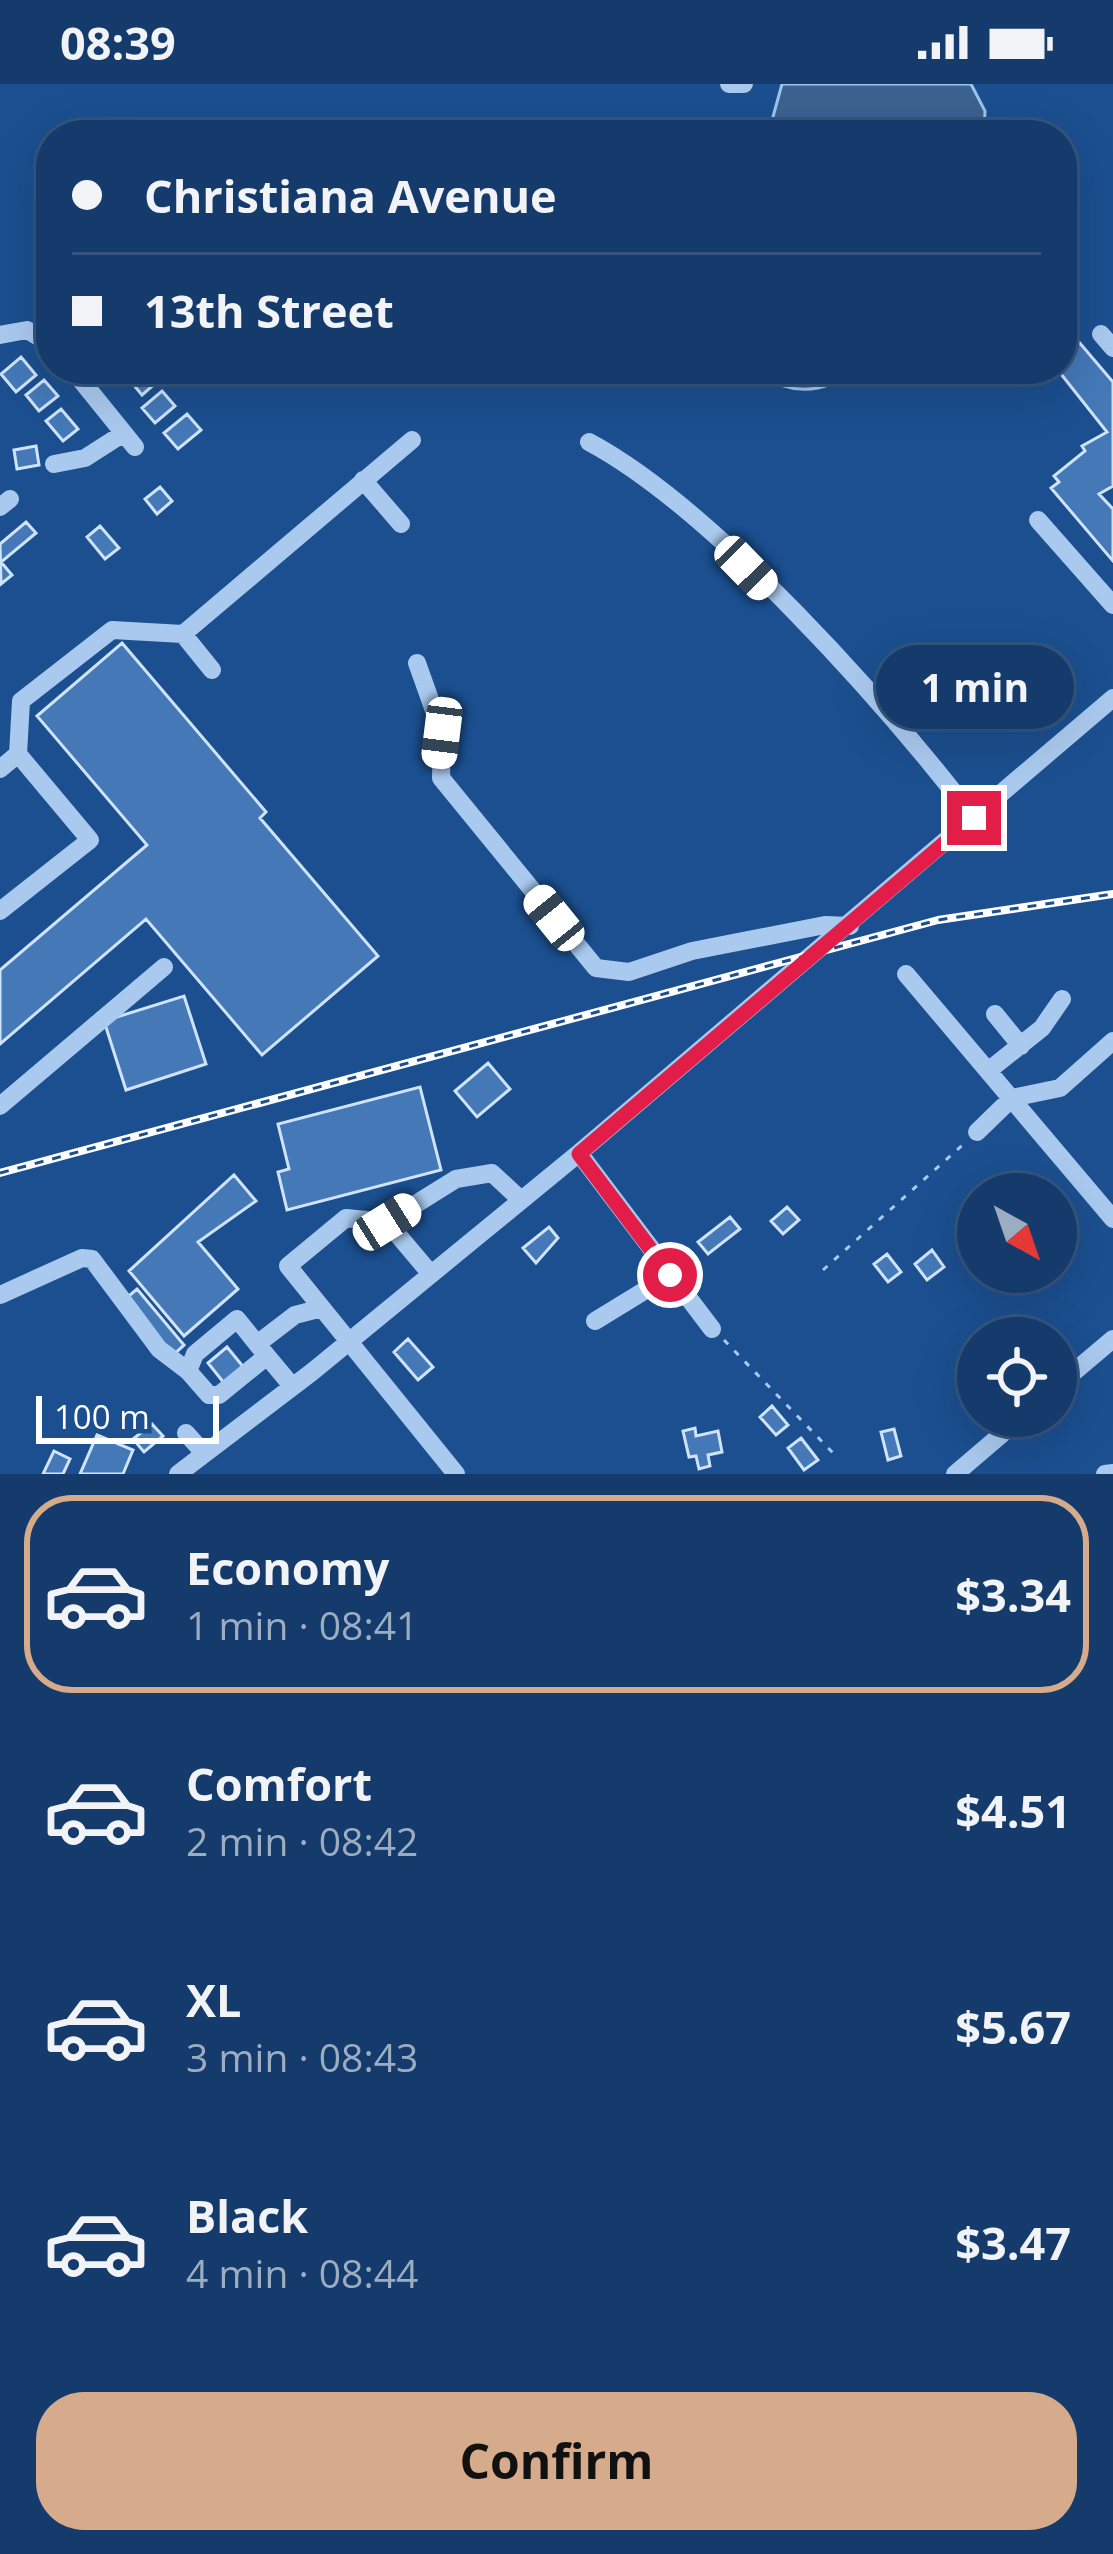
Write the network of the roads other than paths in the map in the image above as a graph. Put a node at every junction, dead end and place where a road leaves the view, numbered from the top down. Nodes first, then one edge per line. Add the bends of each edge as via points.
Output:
1 (729, 84) edge
2 (744, 84) edge
3 (0, 335) edge
4 (36, 335) edge
5 (84, 384) edge
6 (412, 440) dead end
7 (589, 442) dead end
8 (54, 464) dead end
9 (363, 480) junction
10 (1038, 520) dead end
11 (401, 524) dead end
12 (1113, 605) edge
13 (182, 634) junction
14 (417, 663) dead end
15 (212, 670) dead end
16 (1113, 698) edge
17 (18, 754) junction
18 (0, 769) edge
19 (974, 818) junction
20 (0, 911) edge
21 (850, 926) junction
22 (164, 967) dead end
23 (906, 974) dead end
24 (1062, 999) dead end
25 (995, 1014) dead end
26 (1113, 1041) edge
27 (1021, 1046) junction
28 (988, 1071) junction
29 (1012, 1098) junction
30 (0, 1106) edge
31 (977, 1132) road end
32 (579, 1154) junction
33 (521, 1200) junction
34 (1113, 1219) edge
35 (387, 1222) junction
36 (430, 1273) junction
37 (670, 1275) junction
38 (0, 1294) edge
39 (322, 1308) junction
40 (595, 1321) dead end
41 (712, 1329) road end
42 (1113, 1339) edge
43 (346, 1344) junction
44 (262, 1350) junction
45 (1077, 1370) edge
46 (188, 1371) junction
47 (292, 1387) junction
48 (186, 1433) dead end
49 (998, 1437) edge
50 (203, 1452) junction
51 (178, 1474) edge
52 (456, 1474) edge
53 (955, 1474) edge

1 - 2 street
3 - 4 street
5 - 8 street via 129,440
6 - 9 street
7 - 19 street via 746,568
9 - 11 street
9 - 13 street
10 - 12 street
13 - 15 street
13 - 17 street via 112,630 21,700
14 - 21 street via 442,733 441,778 596,968 628,972 692,951
16 - 19 street
17 - 18 street
17 - 20 street via 90,840
19 - 21 street
21 - 32 street
22 - 30 street
23 - 28 street
24 - 27 street
25 - 27 street
26 - 29 street via 1060,1088
27 - 28 street
28 - 29 street
29 - 31 street
29 - 34 street
32 - 33 street
32 - 37 street
33 - 35 street via 501,1177 479,1173
33 - 36 street
35 - 36 street
35 - 39 street via 346,1218 288,1266
36 - 43 street
37 - 40 street
37 - 41 street
38 - 46 street via 92,1259 159,1349
39 - 43 street
39 - 44 street via 296,1316
42 - 45 street
43 - 47 street
43 - 52 street
44 - 46 street via 219,1395 208,1395
44 - 46 street via 237,1319 195,1354
44 - 47 street
47 - 50 street
48 - 50 street
49 - 53 street
50 - 51 street

